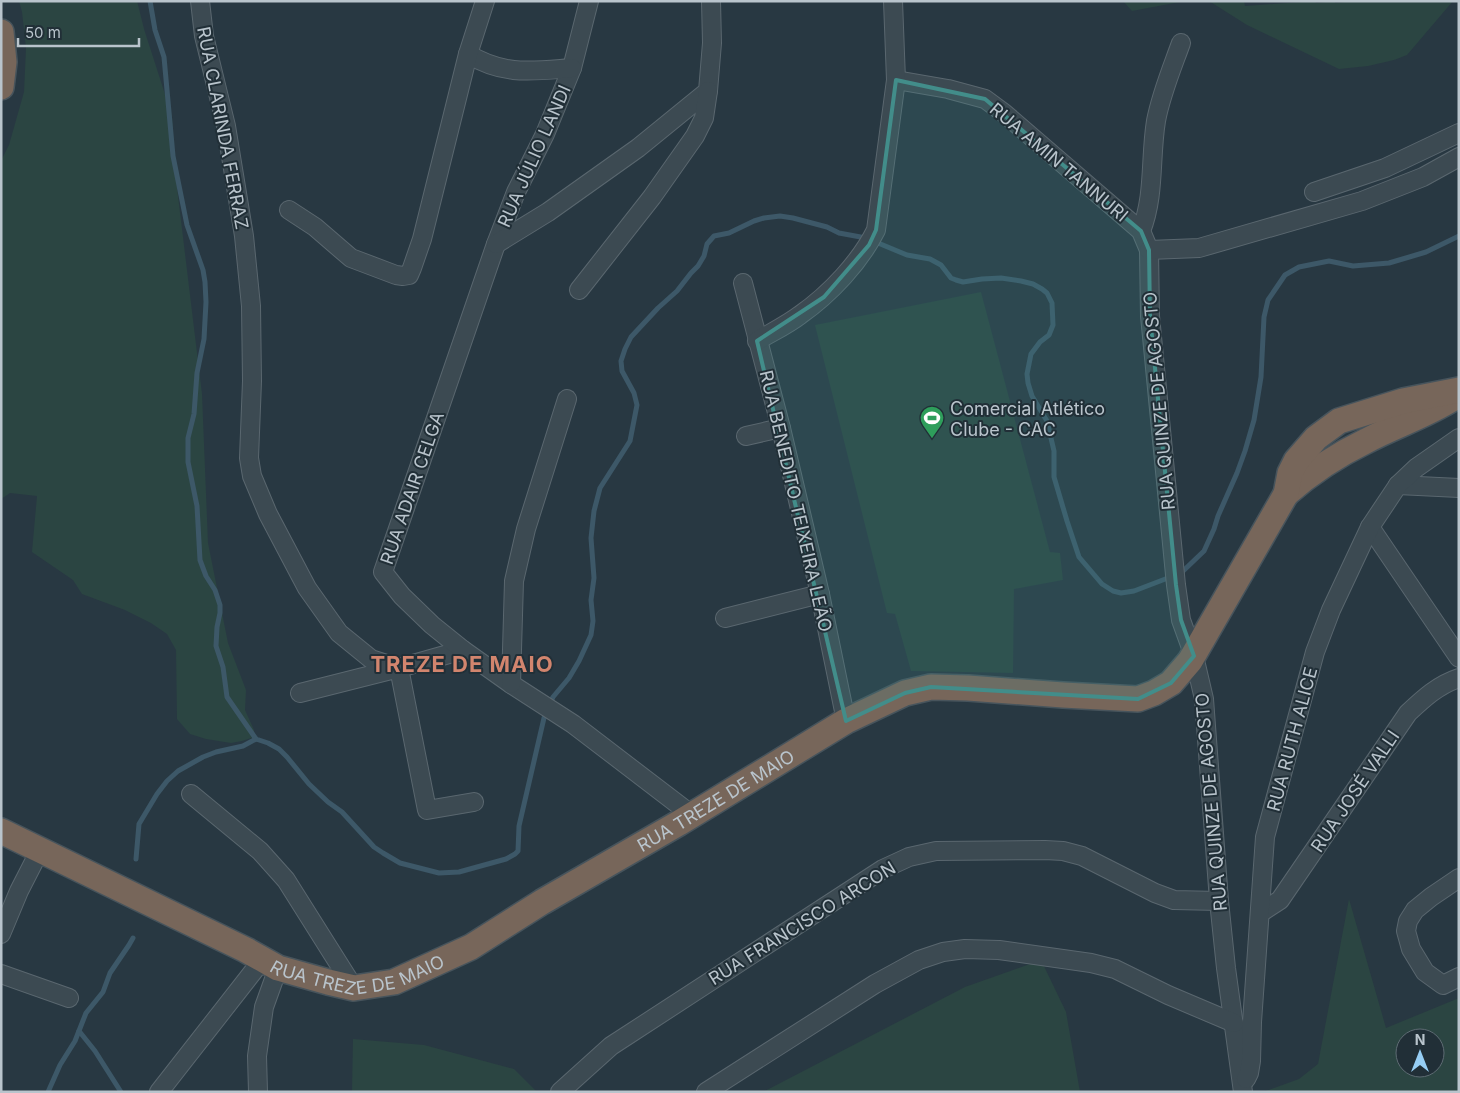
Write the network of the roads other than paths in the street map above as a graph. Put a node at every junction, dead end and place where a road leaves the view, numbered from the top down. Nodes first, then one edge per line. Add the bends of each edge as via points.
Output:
1 (200, 1) edge
2 (485, 1) edge
3 (589, 1) edge
4 (711, 1) edge
5 (893, 1) edge
6 (1, 32) edge
7 (1181, 43) dead end
8 (468, 54) junction
9 (572, 68) junction
10 (896, 80) junction
11 (1, 87) edge
12 (708, 91) junction
13 (1459, 133) edge
14 (1459, 158) edge
15 (1314, 192) dead end
16 (290, 210) dead end
17 (1141, 231) junction
18 (496, 244) junction
19 (1149, 250) junction
20 (743, 283) dead end
21 (580, 290) dead end
22 (757, 341) junction
23 (1459, 390) edge
24 (1459, 395) edge
25 (566, 399) dead end
26 (1358, 415) junction
27 (781, 428) junction
28 (746, 436) dead end
29 (1459, 438) edge
30 (1366, 440) junction
31 (1398, 485) junction
32 (1459, 488) edge
33 (1286, 494) junction
34 (1370, 527) junction
35 (820, 594) junction
36 (725, 618) dead end
37 (463, 650) junction
38 (1194, 656) junction
39 (1459, 658) edge
40 (399, 668) junction
41 (1459, 678) edge
42 (511, 684) junction
43 (300, 693) dead end
44 (846, 721) junction
45 (191, 794) dead end
46 (474, 802) dead end
47 (692, 814) junction
48 (1, 831) edge
49 (40, 850) junction
50 (1459, 878) edge
51 (1219, 901) junction
52 (1260, 913) junction
53 (3, 925) edge
54 (262, 959) junction
55 (1, 974) edge
56 (1459, 977) edge
57 (354, 988) junction
58 (69, 998) dead end
59 (1234, 1023) junction
60 (1243, 1089) edge
61 (164, 1090) edge
62 (258, 1092) edge
63 (560, 1092) edge
64 (706, 1092) edge

1 - 40 street, RUA CLARINDA FERRAZ via 204,36 226,126 252,306 249,458 252,476 307,588 339,633 371,659
2 - 8 street
3 - 9 street, RUA JÚLIO LANDI
4 - 12 street
5 - 10 street
6 - 11 highway via 4,62
7 - 17 street via 1156,120 1150,195
8 - 9 street, RUA JÚLIO LANDI via 497,68 519,71
8 - 16 street via 422,239 409,274 396,275 351,258
9 - 18 street, RUA JÚLIO LANDI
10 - 17 street, RUA AMIN TANNURI via 985,99
10 - 22 street via 876,230 869,245 824,297
12 - 18 street via 638,148 548,212
12 - 21 street via 704,118 695,136
13 - 15 street via 1385,168
14 - 19 street via 1423,177 1362,200 1199,248
17 - 19 street, RUA AMIN TANNURI
18 - 37 street, RUA ADAIR CELGA via 383,572 402,596
19 - 38 street, RUA QUINZE DE AGOSTO via 1150,316 1175,577 1181,620
20 - 22 street, RUA BENEDITO TEIXEIRA LEÃO
22 - 27 street, RUA BENEDITO TEIXEIRA LEÃO
23 - 26 highway via 1403,401
24 - 30 highway
25 - 42 street via 526,529 514,581
26 - 30 highway
26 - 33 highway via 1339,421 1316,438 1296,461
27 - 28 street
27 - 35 street, RUA BENEDITO TEIXEIRA LEÃO
29 - 31 street, RUA RUTH ALICE
30 - 33 highway via 1306,476
31 - 32 street
31 - 34 street, RUA RUTH ALICE
33 - 38 highway, RUA TREZE DE MAIO
34 - 39 street
34 - 52 street, RUA RUTH ALICE via 1315,652 1265,837
35 - 36 street
35 - 44 street, RUA BENEDITO TEIXEIRA LEÃO
37 - 40 street
37 - 42 street, RUA ADAIR CELGA
38 - 44 highway, RUA TREZE DE MAIO via 1171,683 1138,699 931,687 905,693
38 - 51 street, RUA QUINZE DE AGOSTO via 1204,699
40 - 43 street
40 - 46 street via 427,810
41 - 52 street, RUA JOSÉ VALLI via 1430,693 1408,713 1280,900
42 - 47 street, RUA ADAIR CELGA via 573,724
44 - 47 highway, RUA TREZE DE MAIO
45 - 57 street via 260,851 286,880
47 - 57 highway, RUA TREZE DE MAIO via 542,902 471,948 394,982
48 - 49 highway, RUA TREZE DE MAIO
49 - 53 street
49 - 54 highway, RUA TREZE DE MAIO
50 - 56 street via 1415,910 1406,931 1410,949 1426,972 1443,985
51 - 59 street, RUA QUINZE DE AGOSTO
51 - 63 street, RUA FRANCISCO ARCON via 1174,900 1082,856 1063,851 936,851 909,857 883,869 611,1046
52 - 60 street, RUA RUTH ALICE via 1251,1061
54 - 57 highway, RUA TREZE DE MAIO
54 - 61 street
54 - 62 street via 264,1007 257,1056
55 - 58 street
59 - 60 street, RUA QUINZE DE AGOSTO
59 - 64 street via 1115,969 999,950 965,949 919,960 875,984

